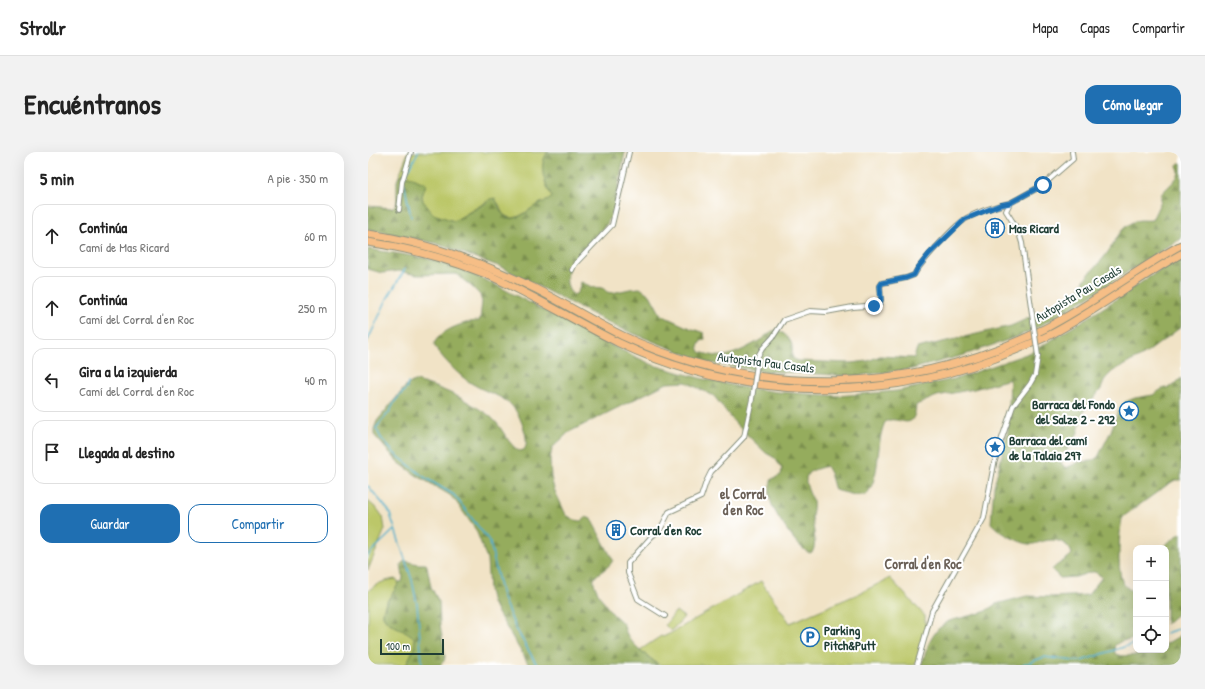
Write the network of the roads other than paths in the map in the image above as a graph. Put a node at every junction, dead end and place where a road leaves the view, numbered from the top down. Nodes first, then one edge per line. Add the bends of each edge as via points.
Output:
1 (411, 152) edge
2 (629, 152) edge
3 (1072, 152) edge
4 (1010, 203) junction
5 (399, 210) dead end
6 (368, 234) edge
7 (368, 242) edge
8 (1181, 245) edge
9 (1181, 254) edge
10 (572, 270) dead end
11 (665, 616) dead end
12 (917, 665) edge

1 - 5 street via 402,182
2 - 10 street via 612,226
3 - 4 street via 1073,159 1043,185
4 - 11 street, bridge via 965,219 929,254 914,275 882,283 879,305 810,312 784,320 758,356 744,437 711,472 702,497 669,512 660,530 628,562 628,573 638,599
4 - 12 street, bridge via 1006,211 1018,230 1022,243 1038,356 1035,374 1013,406 994,464 984,518 932,611
6 - 8 highway, Autopista Pau Casals via 408,241 473,260 622,335 673,356 743,374 827,382 906,375 963,361 1004,347 1066,317
7 - 9 highway, Autopista Pau Casals via 410,250 488,275 619,343 669,363 734,381 827,389 878,387 923,380 1002,356 1072,323

